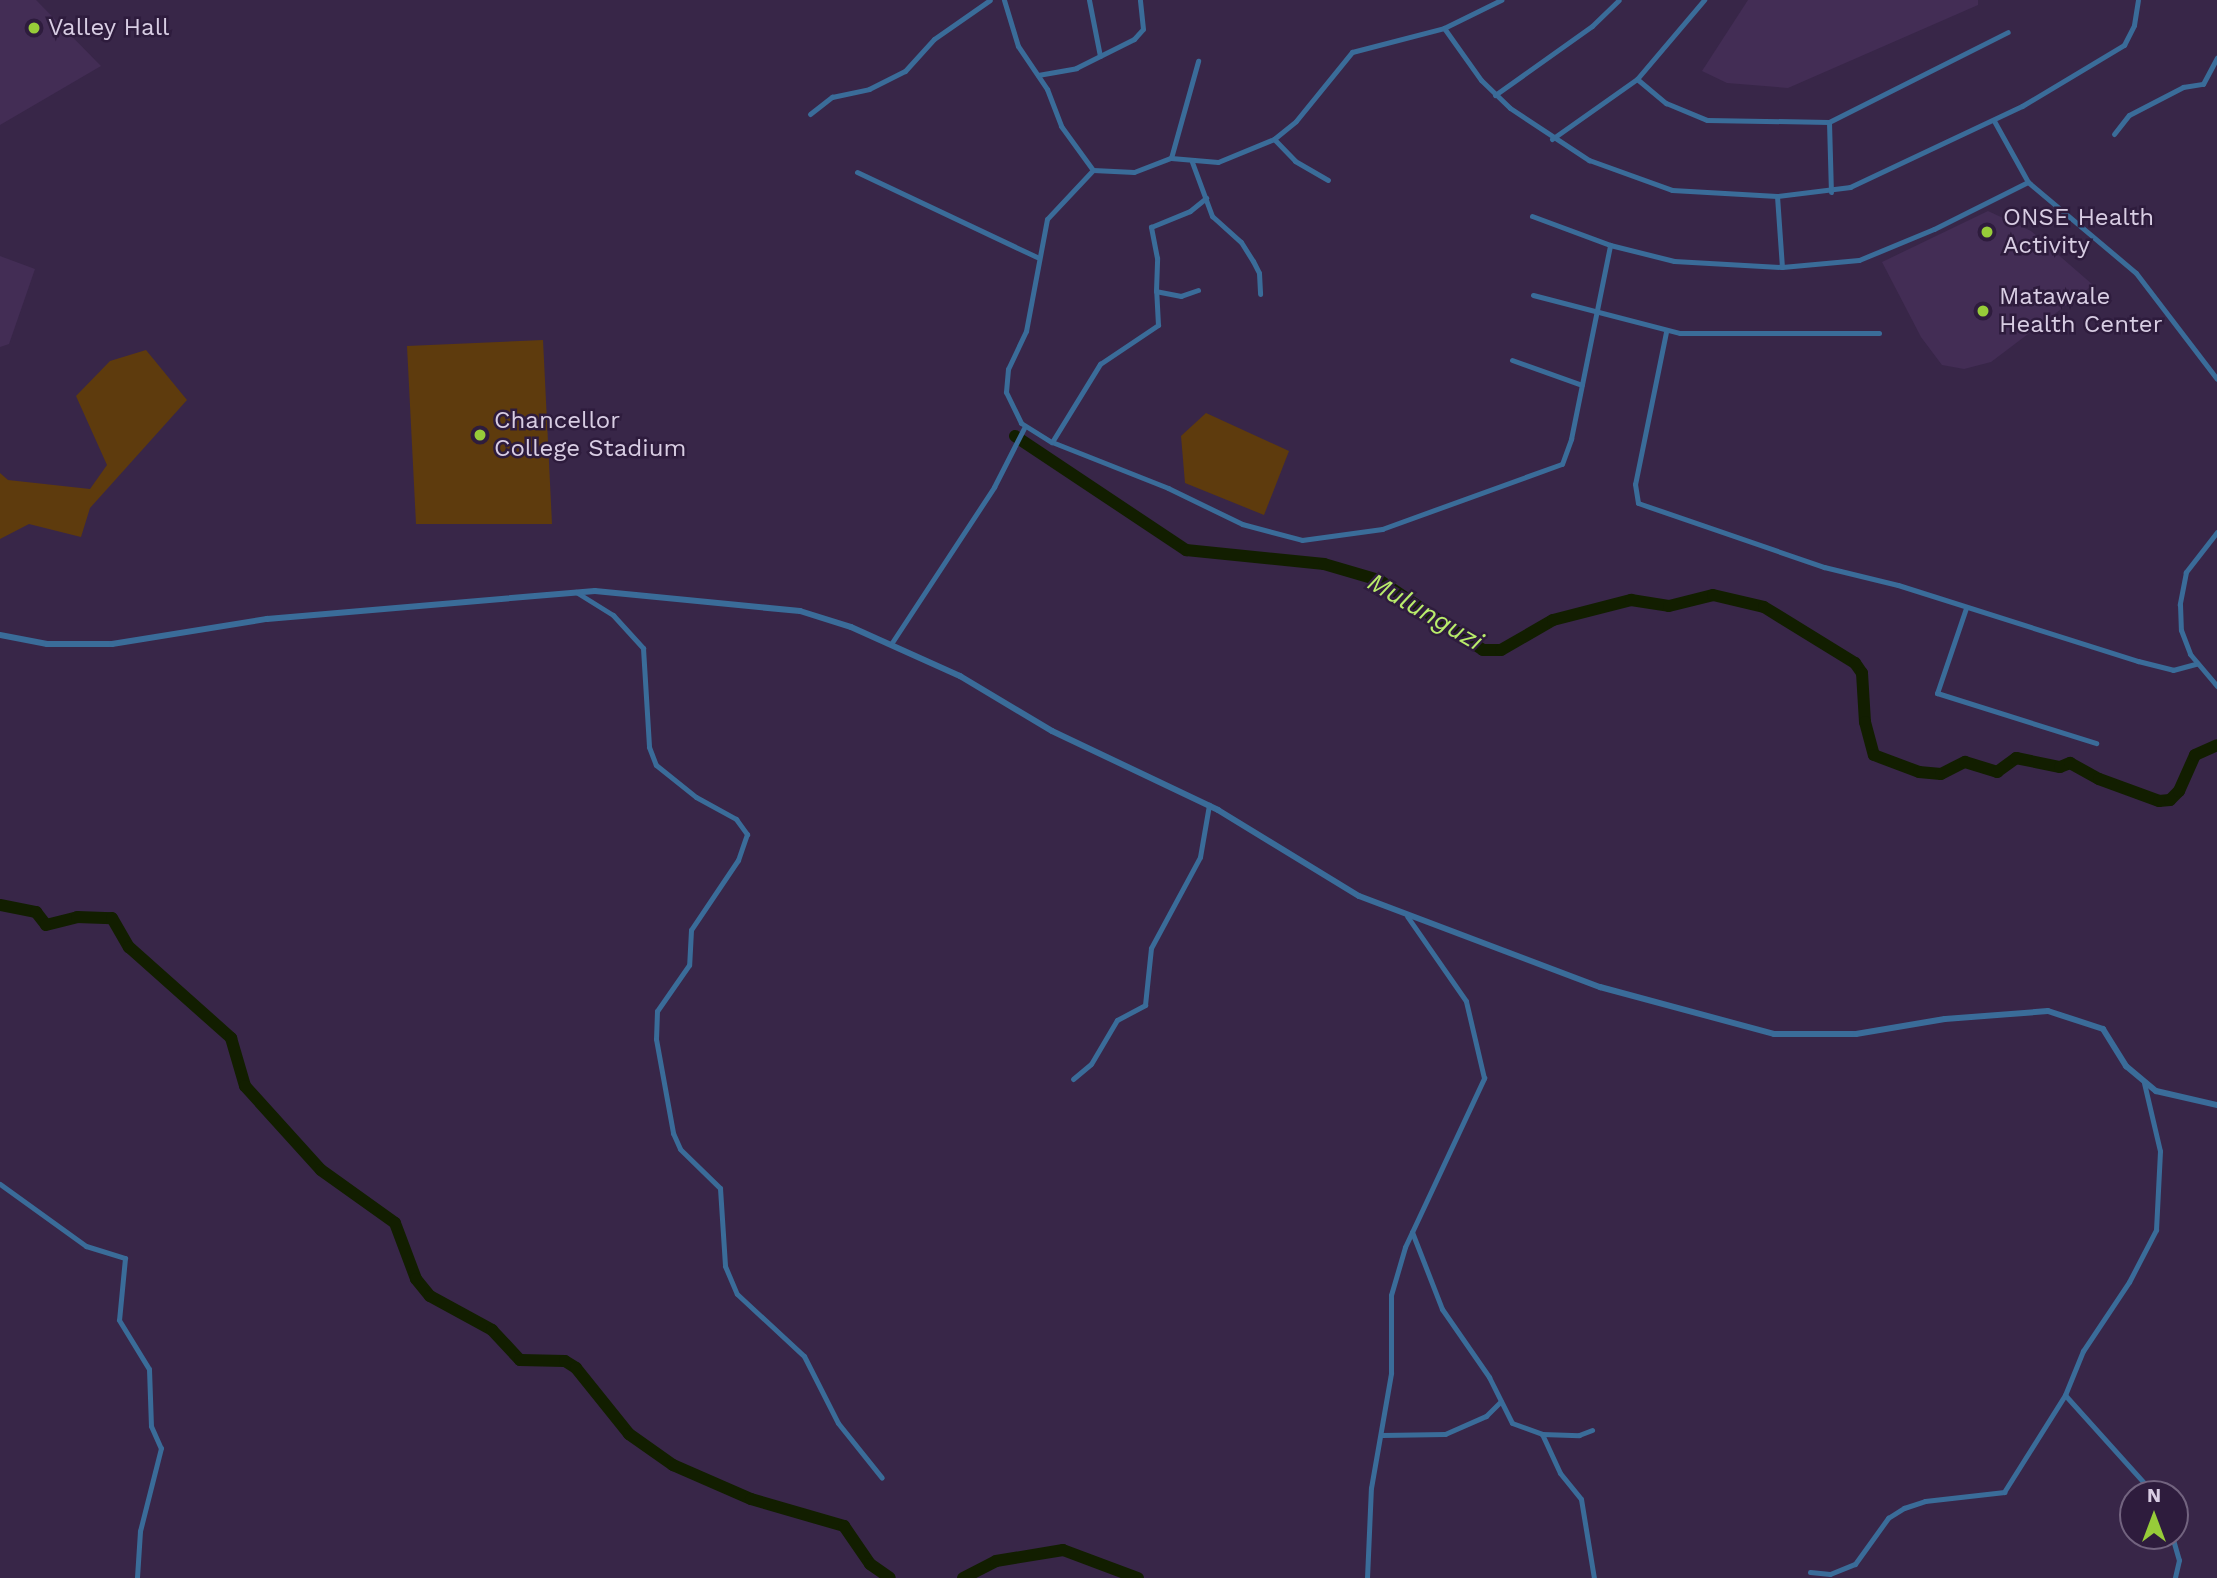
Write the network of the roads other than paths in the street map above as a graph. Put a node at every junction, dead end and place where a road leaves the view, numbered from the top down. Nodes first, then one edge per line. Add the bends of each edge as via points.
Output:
1 (990, 0) edge
2 (1004, 0) edge
3 (1089, 0) edge
4 (1140, 0) edge
5 (1501, 0) edge
6 (1619, 0) edge
7 (1704, 0) edge
8 (2138, 0) edge
9 (1444, 28) junction
10 (2008, 32) dead end
11 (1100, 56) junction
12 (2217, 58) edge
13 (1198, 61) dead end
14 (1038, 75) junction
15 (1637, 79) junction
16 (1495, 95) junction
17 (810, 114) dead end
18 (1829, 121) junction
19 (1994, 121) junction
20 (2114, 134) dead end
21 (1274, 139) junction
22 (1552, 139) junction
23 (1171, 158) junction
24 (1192, 162) junction
25 (1093, 170) junction
26 (858, 172) dead end
27 (1328, 180) dead end
28 (2028, 182) junction
29 (1831, 192) junction
30 (1777, 196) junction
31 (1206, 198) junction
32 (1532, 216) dead end
33 (1610, 245) junction
34 (1037, 257) junction
35 (1782, 267) junction
36 (1198, 290) dead end
37 (1156, 291) junction
38 (1260, 294) dead end
39 (1533, 295) dead end
40 (1596, 314) junction
41 (1666, 332) junction
42 (1880, 333) dead end
43 (1512, 360) dead end
44 (2214, 369) edge
45 (2217, 379) edge
46 (1582, 385) junction
47 (1024, 428) junction
48 (1052, 442) junction
49 (2217, 532) edge
50 (576, 592) junction
51 (1966, 608) junction
52 (0, 635) edge
53 (891, 644) junction
54 (2196, 664) junction
55 (2217, 686) edge
56 (2096, 743) dead end
57 (1209, 805) junction
58 (1407, 916) junction
59 (1073, 1079) dead end
60 (2144, 1083) junction
61 (2217, 1105) edge
62 (0, 1184) edge
63 (1412, 1232) junction
64 (2065, 1395) junction
65 (1501, 1401) junction
66 (1592, 1430) dead end
67 (1542, 1434) junction
68 (1382, 1435) junction
69 (882, 1478) dead end
70 (2141, 1480) edge
71 (2176, 1550) edge
72 (1810, 1572) dead end
73 (137, 1578) edge
74 (1367, 1578) edge
75 (1594, 1578) edge
76 (2175, 1578) edge

1 - 17 street via 934,39 905,71 869,89 831,97
2 - 14 street via 1013,36
3 - 11 street
4 - 11 street via 1141,34
5 - 9 street
6 - 16 street via 1592,26
7 - 15 street
8 - 19 street via 2134,25 2124,45
9 - 16 street
9 - 21 street via 1352,52 1296,121
10 - 18 street
11 - 14 street via 1076,68
12 - 20 street via 2203,84 2183,87 2129,115
13 - 23 street
14 - 25 street via 1061,126
15 - 18 street via 1666,103 1707,120
15 - 22 street
16 - 22 street
18 - 29 street
19 - 28 street
19 - 29 street
21 - 24 street via 1218,162
21 - 27 street via 1295,161
22 - 30 street via 1610,169 1672,190
23 - 24 street
23 - 25 street via 1134,172
24 - 31 street
25 - 34 street via 1053,208
26 - 34 street
28 - 35 street via 1879,254 1839,264
28 - 44 street via 2136,272
29 - 30 street
30 - 35 street
31 - 37 street via 1190,211 1151,227 1157,258
31 - 38 street via 1217,222 1241,242 1253,261
32 - 33 street
33 - 35 street via 1674,261
33 - 40 street
34 - 47 street via 1026,331 1014,350 1006,392
36 - 37 street via 1181,296
37 - 48 street via 1158,325 1100,364
39 - 40 street
40 - 41 street
40 - 46 street
41 - 42 street
41 - 51 street via 1634,484 1638,503 1824,567
43 - 46 street
44 - 45 street
46 - 48 street via 1566,456 1557,468 1382,529 1305,540 1242,524 1168,488
47 - 48 street
47 - 53 street via 994,487
49 - 54 street via 2192,562 2180,592 2181,630
50 - 52 street via 267,619 112,644 47,644
50 - 53 street via 618,592 800,611
50 - 69 street via 613,615 642,648 649,747 656,765 696,797 736,819 747,834 738,860 691,930 689,965 657,1011 656,1039 673,1133 680,1149 719,1188 725,1266 737,1294 804,1356 838,1423
51 - 54 street via 2155,666 2173,670
51 - 56 street via 1937,693
53 - 57 street via 960,676 1088,750
54 - 55 street
57 - 58 street via 1349,891
57 - 59 street via 1200,857 1151,948 1146,1005 1117,1020 1091,1064
58 - 60 street via 1492,943 1620,993 1766,1034 1856,1034 2002,1013 2058,1014 2103,1029 2126,1066
58 - 63 street via 1466,1001 1484,1071 1482,1090 1449,1146
60 - 61 street via 2171,1097
60 - 64 street via 2160,1151 2156,1230 2129,1282 2083,1351
62 - 73 street via 86,1246 125,1258 119,1320 149,1368 151,1426 160,1448 140,1531
63 - 65 street via 1443,1309
63 - 68 street via 1390,1298 1393,1341
64 - 70 street
64 - 72 street via 2004,1492 1925,1501 1904,1508 1888,1518 1855,1564 1830,1574
65 - 67 street via 1514,1424
65 - 68 street via 1486,1416 1445,1434
66 - 67 street via 1579,1435
67 - 75 street via 1560,1473 1584,1504
68 - 74 street via 1371,1488
71 - 76 street

